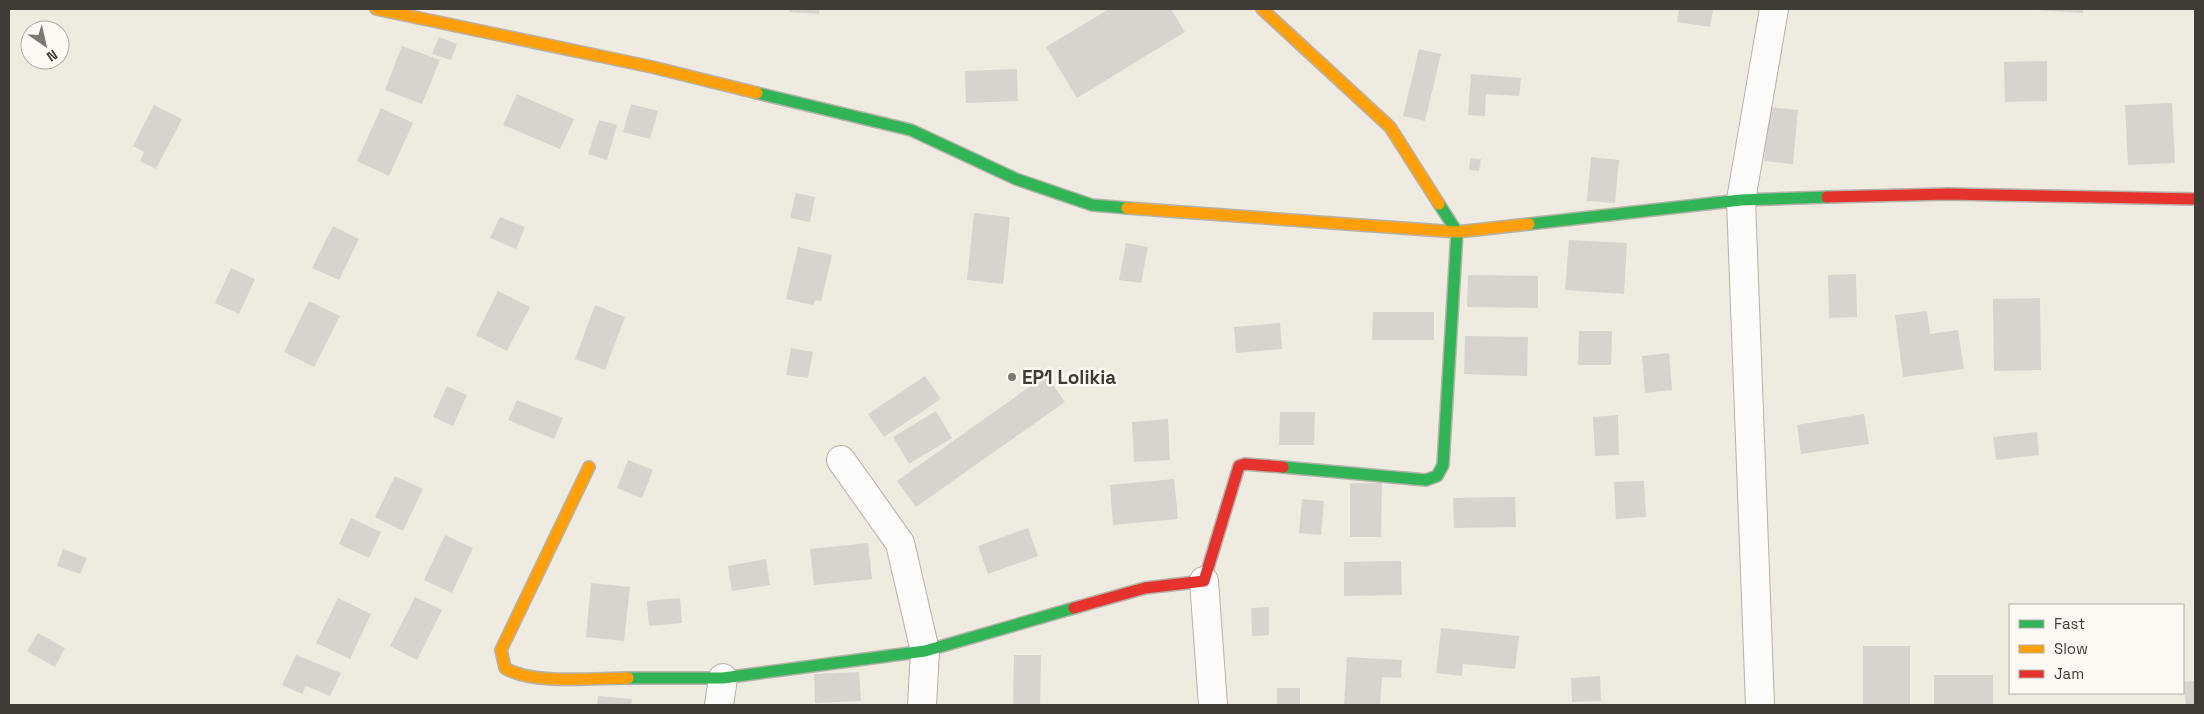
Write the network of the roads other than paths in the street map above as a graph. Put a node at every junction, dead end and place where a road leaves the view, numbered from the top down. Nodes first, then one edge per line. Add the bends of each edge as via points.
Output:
1 (376, 9) edge
2 (1262, 9) edge
3 (1774, 9) edge
4 (2195, 199) edge
5 (1741, 200) junction
6 (1457, 232) junction
7 (840, 460) dead end
8 (589, 467) dead end
9 (1204, 581) junction
10 (925, 651) junction
11 (723, 678) junction
12 (718, 705) edge
13 (922, 705) edge
14 (1213, 705) edge
15 (1760, 705) edge

1 - 6 street via 652,67 911,130 1016,179 1092,205
2 - 6 street via 1390,127
3 - 5 street
4 - 5 street via 1948,194
5 - 6 street
5 - 15 street
6 - 9 street via 1443,465 1437,476 1426,480 1239,466
7 - 10 street via 900,543
8 - 11 street via 500,650 505,668 516,675 534,678
9 - 10 street via 1145,588
9 - 14 street
10 - 11 street
10 - 13 street
11 - 12 street

